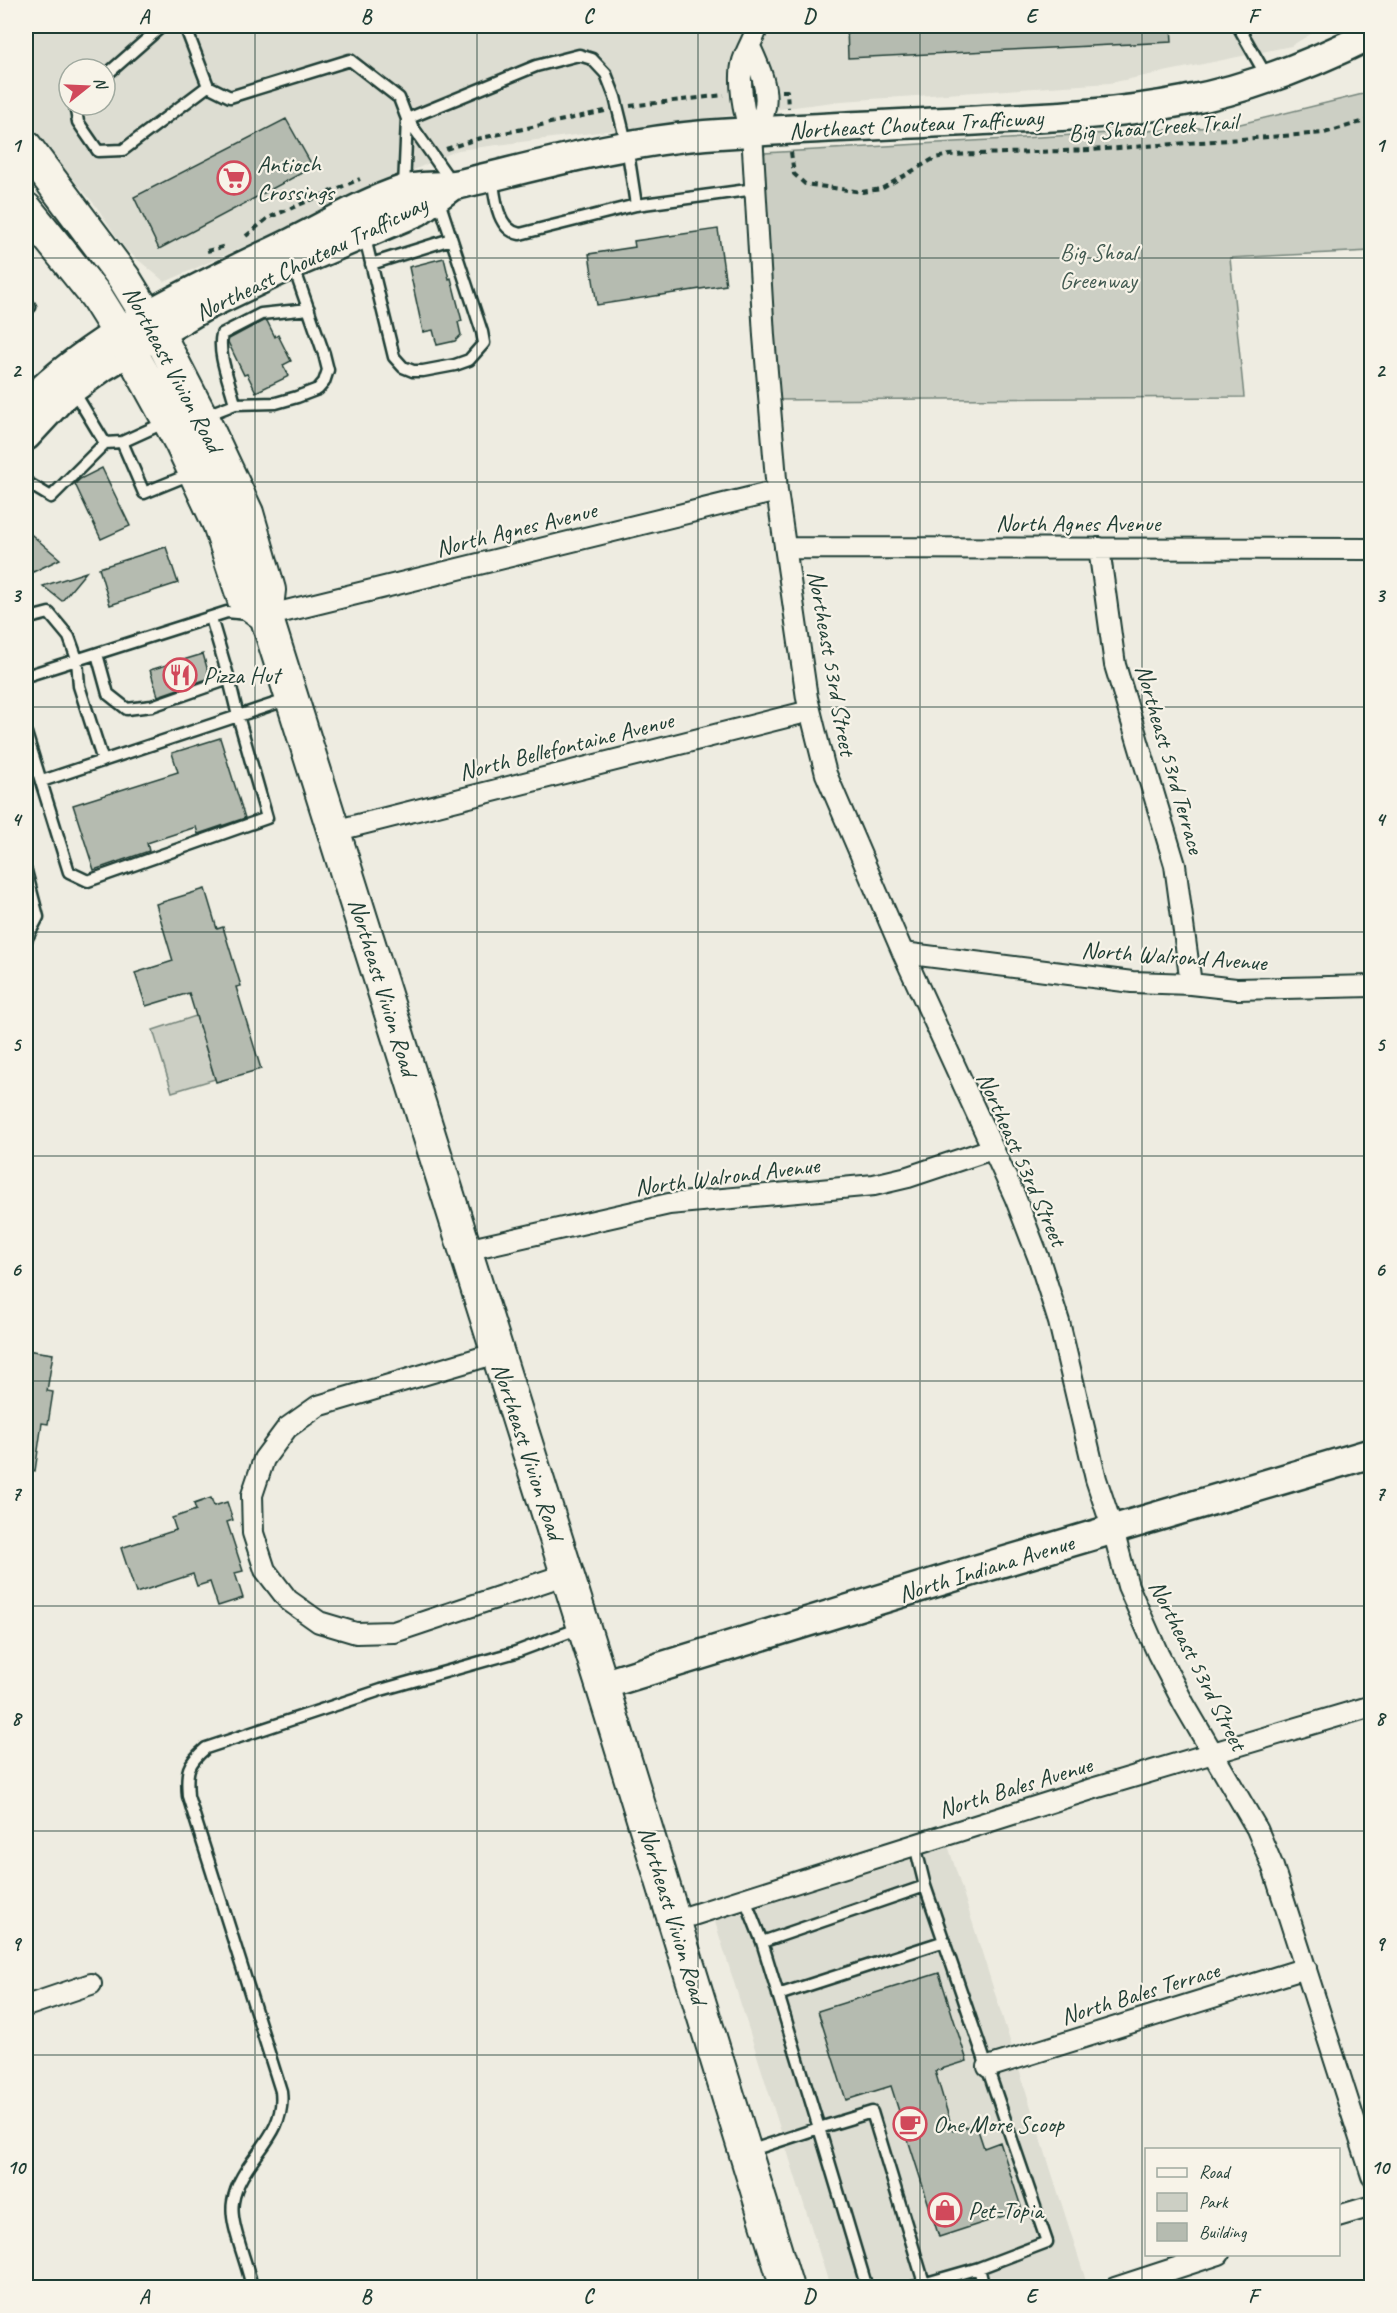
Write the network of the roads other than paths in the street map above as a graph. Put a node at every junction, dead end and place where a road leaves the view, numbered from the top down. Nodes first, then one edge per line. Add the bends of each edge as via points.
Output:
1 (162, 26) edge
2 (186, 26) edge
3 (758, 26) edge
4 (1239, 26) edge
5 (1371, 34) edge
6 (117, 65) edge
7 (1269, 79) junction
8 (208, 86) junction
9 (77, 117) edge
10 (407, 119) junction
11 (752, 133) junction
12 (627, 146) junction
13 (26, 147) edge
14 (492, 176) junction
15 (755, 189) junction
16 (403, 190) junction
17 (441, 190) junction
18 (636, 205) junction
19 (26, 209) edge
20 (364, 234) junction
21 (451, 239) junction
22 (293, 264) junction
23 (371, 264) junction
24 (26, 301) edge
25 (309, 309) junction
26 (26, 310) edge
27 (153, 326) junction
28 (125, 342) junction
29 (73, 389) junction
30 (235, 404) junction
31 (26, 405) edge
32 (201, 417) junction
33 (169, 421) junction
34 (26, 436) edge
35 (122, 442) junction
36 (105, 443) junction
37 (195, 472) junction
38 (26, 482) edge
39 (777, 491) junction
40 (785, 548) junction
41 (1099, 549) junction
42 (1371, 549) edge
43 (266, 616) junction
44 (211, 618) junction
45 (26, 619) edge
46 (97, 654) junction
47 (77, 659) junction
48 (26, 676) edge
49 (229, 678) junction
50 (292, 698) junction
51 (810, 711) junction
52 (238, 716) junction
53 (26, 733) edge
54 (103, 760) junction
55 (42, 781) junction
56 (334, 831) junction
57 (26, 871) edge
58 (26, 940) edge
59 (903, 953) junction
60 (1191, 984) junction
61 (1371, 986) edge
62 (992, 1149) junction
63 (466, 1250) junction
64 (497, 1353) junction
65 (1371, 1453) edge
66 (1113, 1530) junction
67 (567, 1574) junction
68 (584, 1627) junction
69 (602, 1685) junction
70 (1371, 1706) edge
71 (1213, 1753) junction
72 (915, 1845) junction
73 (925, 1886) junction
74 (745, 1899) junction
75 (674, 1921) junction
76 (945, 1941) junction
77 (762, 1942) junction
78 (1306, 1968) junction
79 (91, 1984) dead end
80 (778, 1995) junction
81 (26, 2006) edge
82 (988, 2067) junction
83 (819, 2128) junction
84 (746, 2152) junction
85 (1371, 2176) edge
86 (1371, 2206) edge
87 (1340, 2215) edge
88 (1212, 2256) edge
89 (978, 2268) junction
90 (924, 2283) junction
91 (1119, 2287) edge
92 (252, 2288) edge
93 (787, 2288) edge
94 (867, 2288) edge
95 (909, 2288) edge
96 (984, 2288) edge

1 - 6 lane
2 - 8 lane
3 - 11 street, Northeast 53rd Street via 743,63 742,78 746,122
4 - 7 lane
5 - 7 main road, Northeast Chouteau Trafficway
7 - 11 main road, Northeast Chouteau Trafficway via 1185,101 1126,110
8 - 9 lane via 123,150 98,151
8 - 10 lane via 230,97 350,60 399,98
10 - 12 lane via 536,66 579,55 592,59 606,74
10 - 16 lane
10 - 17 lane
11 - 12 main road, Northeast Chouteau Trafficway
11 - 15 street, Northeast 53rd Street
12 - 14 main road, Northeast Chouteau Trafficway
12 - 18 lane
13 - 27 main road, Northeast Vivion Road via 124,278
14 - 17 main road, Northeast Chouteau Trafficway
14 - 18 lane via 498,211 513,233
15 - 18 lane
15 - 39 street, Northeast 53rd Street
16 - 17 main road, Northeast Chouteau Trafficway
16 - 27 main road, Northeast Chouteau Trafficway via 242,265
17 - 20 main road, Northeast Chouteau Trafficway via 418,211
17 - 21 lane
19 - 28 main road, Northeast Vivion Road via 96,296
20 - 22 main road, Northeast Chouteau Trafficway
20 - 23 lane
21 - 23 lane
21 - 23 lane via 484,343 470,360 455,365 413,371 394,357
22 - 25 lane
22 - 27 main road, Northeast Chouteau Trafficway
24 - 26 lane via 30,307
25 - 30 lane via 261,314 222,334 222,357
25 - 30 lane via 328,370 324,382 318,389 276,403
27 - 28 main road, Northeast Chouteau Trafficway
27 - 32 main road, Northeast Vivion Road
28 - 29 main road, Northeast Chouteau Trafficway via 104,366
28 - 31 main road, Northeast Chouteau Trafficway via 92,349
28 - 33 main road, Northeast Vivion Road
29 - 34 main road, Northeast Chouteau Trafficway
29 - 36 lane
30 - 32 lane
32 - 43 main road, Northeast Vivion Road via 247,513 269,590
33 - 35 lane
33 - 37 main road, Northeast Vivion Road
35 - 36 lane
35 - 37 lane via 144,493
36 - 38 lane via 51,497
37 - 43 main road, Northeast Vivion Road via 219,524 244,600
39 - 40 street, Northeast 53rd Street
39 - 43 street, North Agnes Avenue
40 - 41 street, North Agnes Avenue
40 - 51 street, Northeast 53rd Street
41 - 42 street, North Agnes Avenue
41 - 60 street, Northeast 53rd Terrace via 1114,665 1175,865
43 - 44 lane via 227,612
43 - 50 main road, Northeast Vivion Road
44 - 46 lane
44 - 49 lane
45 - 47 lane via 49,612 69,637
46 - 47 lane
46 - 49 lane via 108,694 127,709 152,706
47 - 48 lane
47 - 54 lane via 79,686
49 - 52 lane
50 - 52 lane
50 - 56 main road, Northeast Vivion Road
51 - 56 street, North Bellefontaine Avenue
51 - 59 street, Northeast 53rd Street via 826,774
52 - 54 lane
52 - 55 lane via 267,818 88,882 69,872
53 - 55 lane
54 - 55 lane
56 - 63 main road, Northeast Vivion Road
57 - 58 lane via 38,917
59 - 60 street, North Walrond Avenue via 1132,982
59 - 62 street, Northeast 53rd Street
60 - 61 street, North Walrond Avenue via 1236,989
62 - 63 street, North Walrond Avenue via 874,1185 669,1204
62 - 66 street, Northeast 53rd Street via 1039,1259
63 - 64 main road, Northeast Vivion Road
64 - 67 main road, Northeast Vivion Road
64 - 67 street via 318,1406 287,1428 264,1459 252,1495 252,1533 265,1570 288,1600 319,1622 356,1633 394,1632
65 - 66 main road, North Indiana Avenue
66 - 69 main road, North Indiana Avenue
66 - 71 street, Northeast 53rd Street via 1128,1586 1158,1654
67 - 68 main road, Northeast Vivion Road
68 - 69 main road, Northeast Vivion Road
68 - 92 lane via 516,1652 381,1690 206,1748 193,1759 186,1773 188,1796 283,2106 275,2128 250,2164 232,2203 234,2226
69 - 75 main road, Northeast Vivion Road
70 - 71 street, North Bales Avenue
71 - 72 street, North Bales Avenue
71 - 78 street, Northeast 53rd Street via 1257,1829
72 - 73 lane
72 - 74 street, North Bales Avenue
73 - 76 lane
73 - 77 lane
74 - 75 street, North Bales Avenue
74 - 77 lane
75 - 84 main road, Northeast Vivion Road
76 - 80 lane
76 - 82 lane
77 - 80 lane
78 - 82 street, North Bales Terrace
78 - 85 street, Northeast 53rd Street
79 - 81 street
80 - 83 lane
82 - 89 lane via 1047,2242
83 - 84 lane
83 - 90 lane via 872,2112
83 - 94 lane
84 - 93 main road, Northeast Vivion Road
86 - 87 street
88 - 91 street
89 - 90 lane
89 - 96 lane
90 - 95 lane

